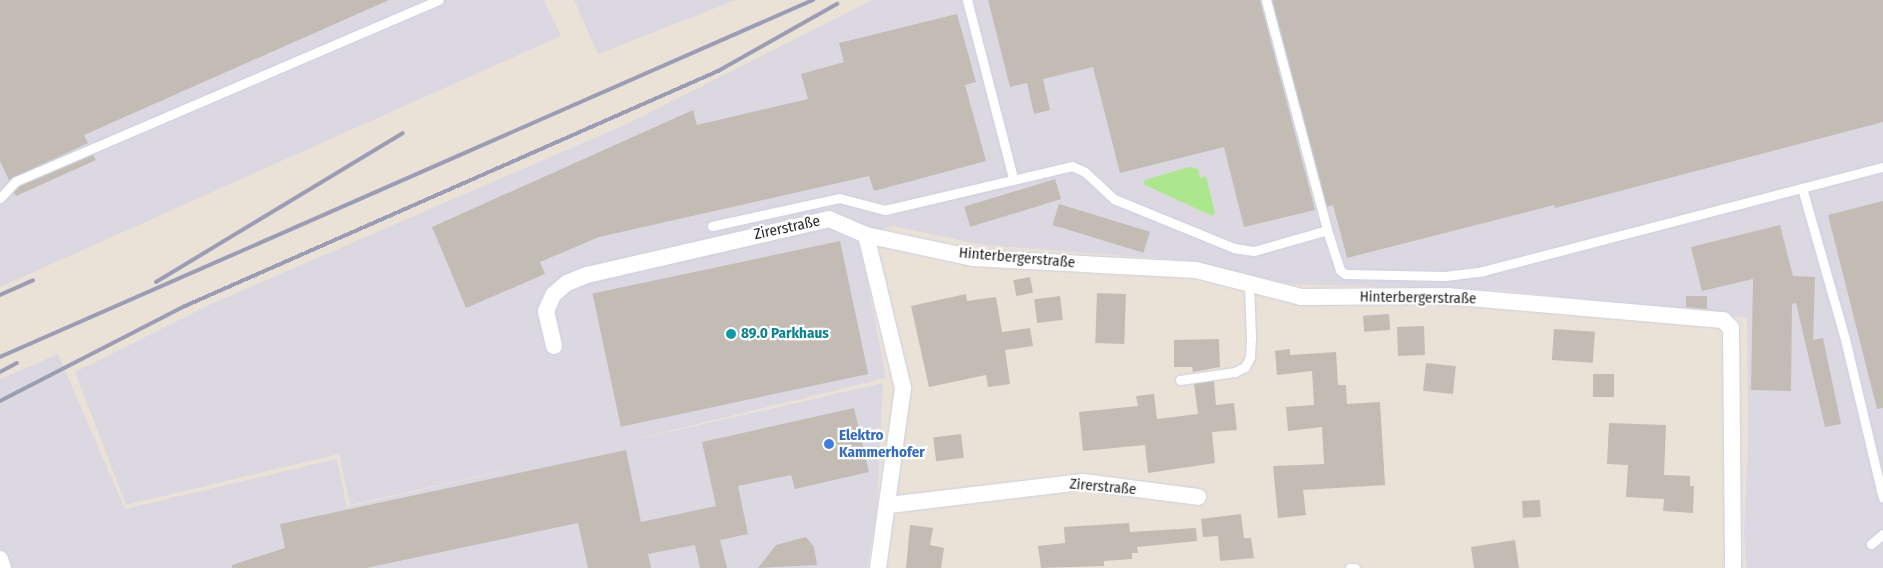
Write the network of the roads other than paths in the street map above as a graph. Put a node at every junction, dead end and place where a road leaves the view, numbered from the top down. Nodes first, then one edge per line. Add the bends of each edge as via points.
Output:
1 (439, 0) edge
2 (967, 0) edge
3 (1266, 0) edge
4 (1883, 167) edge
5 (1013, 178) junction
6 (1802, 188) junction
7 (0, 198) edge
8 (712, 226) dead end
9 (1327, 230) junction
10 (866, 235) junction
11 (1248, 284) junction
12 (554, 346) dead end
13 (1180, 380) dead end
14 (1198, 497) dead end
15 (1883, 498) edge
16 (889, 505) junction
17 (1883, 534) edge
18 (1871, 544) dead end
19 (0, 559) edge
20 (3, 568) edge
21 (878, 568) edge
22 (1350, 568) edge
23 (1355, 568) edge
24 (1733, 568) edge

1 - 7 lane via 16,181
2 - 5 lane
3 - 9 lane
4 - 6 lane
5 - 8 lane via 885,210 839,198
5 - 9 lane via 1076,167 1114,199 1246,251
6 - 9 lane via 1461,275 1344,274
6 - 15 lane via 1845,339
10 - 11 street, Hinterbergerstraße via 973,258 1196,270
10 - 12 street, Zirerstraße via 829,219 814,220 588,275 560,288 547,307 545,315
10 - 16 street via 903,388
11 - 13 lane via 1251,344 1245,367 1235,372
11 - 24 street, Hinterbergerstraße via 1301,297 1446,296 1723,320 1731,328
14 - 16 street, Zirerstraße via 1083,482
16 - 21 street
17 - 18 lane
19 - 20 street
22 - 23 lane

